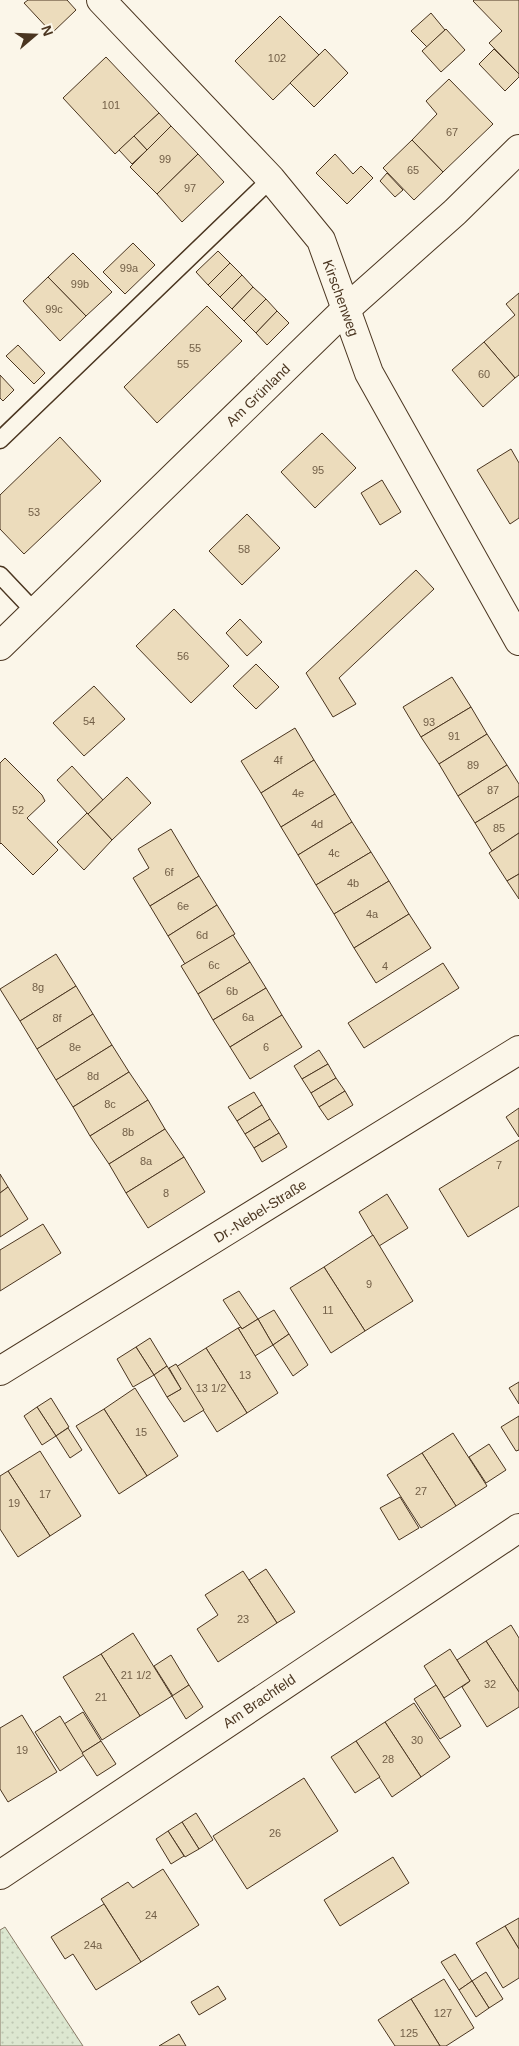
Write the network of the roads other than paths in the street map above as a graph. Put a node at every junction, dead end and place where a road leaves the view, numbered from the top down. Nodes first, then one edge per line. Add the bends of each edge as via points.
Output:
1 (101, 0) edge
2 (519, 149) edge
3 (271, 178) junction
4 (345, 310) junction
5 (0, 440) edge
6 (0, 575) edge
7 (35, 612) junction
8 (519, 640) edge
9 (0, 646) edge
10 (519, 1050) edge
11 (0, 1371) edge
12 (519, 1528) edge
13 (0, 1875) edge

1 - 3 street, Kirschenweg
2 - 4 street, Am Grünland via 455,212
3 - 4 street, Kirschenweg via 321,240
3 - 5 lane
4 - 7 street, Am Grünland
4 - 8 street, Kirschenweg via 369,373
6 - 7 lane
7 - 9 street, Am Grünland
10 - 11 street, Dr.-Nebel-Straße
12 - 13 street, Am Brachfeld

